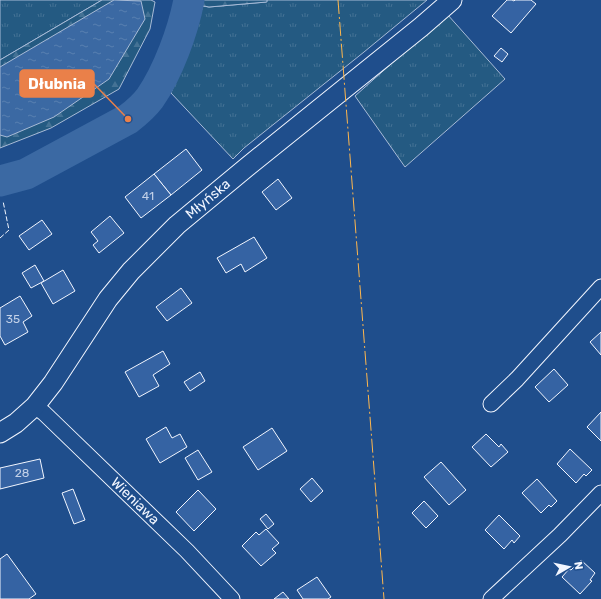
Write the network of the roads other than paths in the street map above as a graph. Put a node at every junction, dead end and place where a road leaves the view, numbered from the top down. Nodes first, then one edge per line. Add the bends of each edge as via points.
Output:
1 (452, 0) edge
2 (601, 287) edge
3 (491, 404) dead end
4 (35, 406) junction
5 (0, 433) edge
6 (601, 493) edge
7 (232, 599) edge
8 (491, 599) edge

1 - 4 street, Młyńska via 421,28 177,225 131,271 108,300
2 - 3 street
4 - 5 street, Młyńska
4 - 7 street, Wieniawa via 181,546
6 - 8 street

